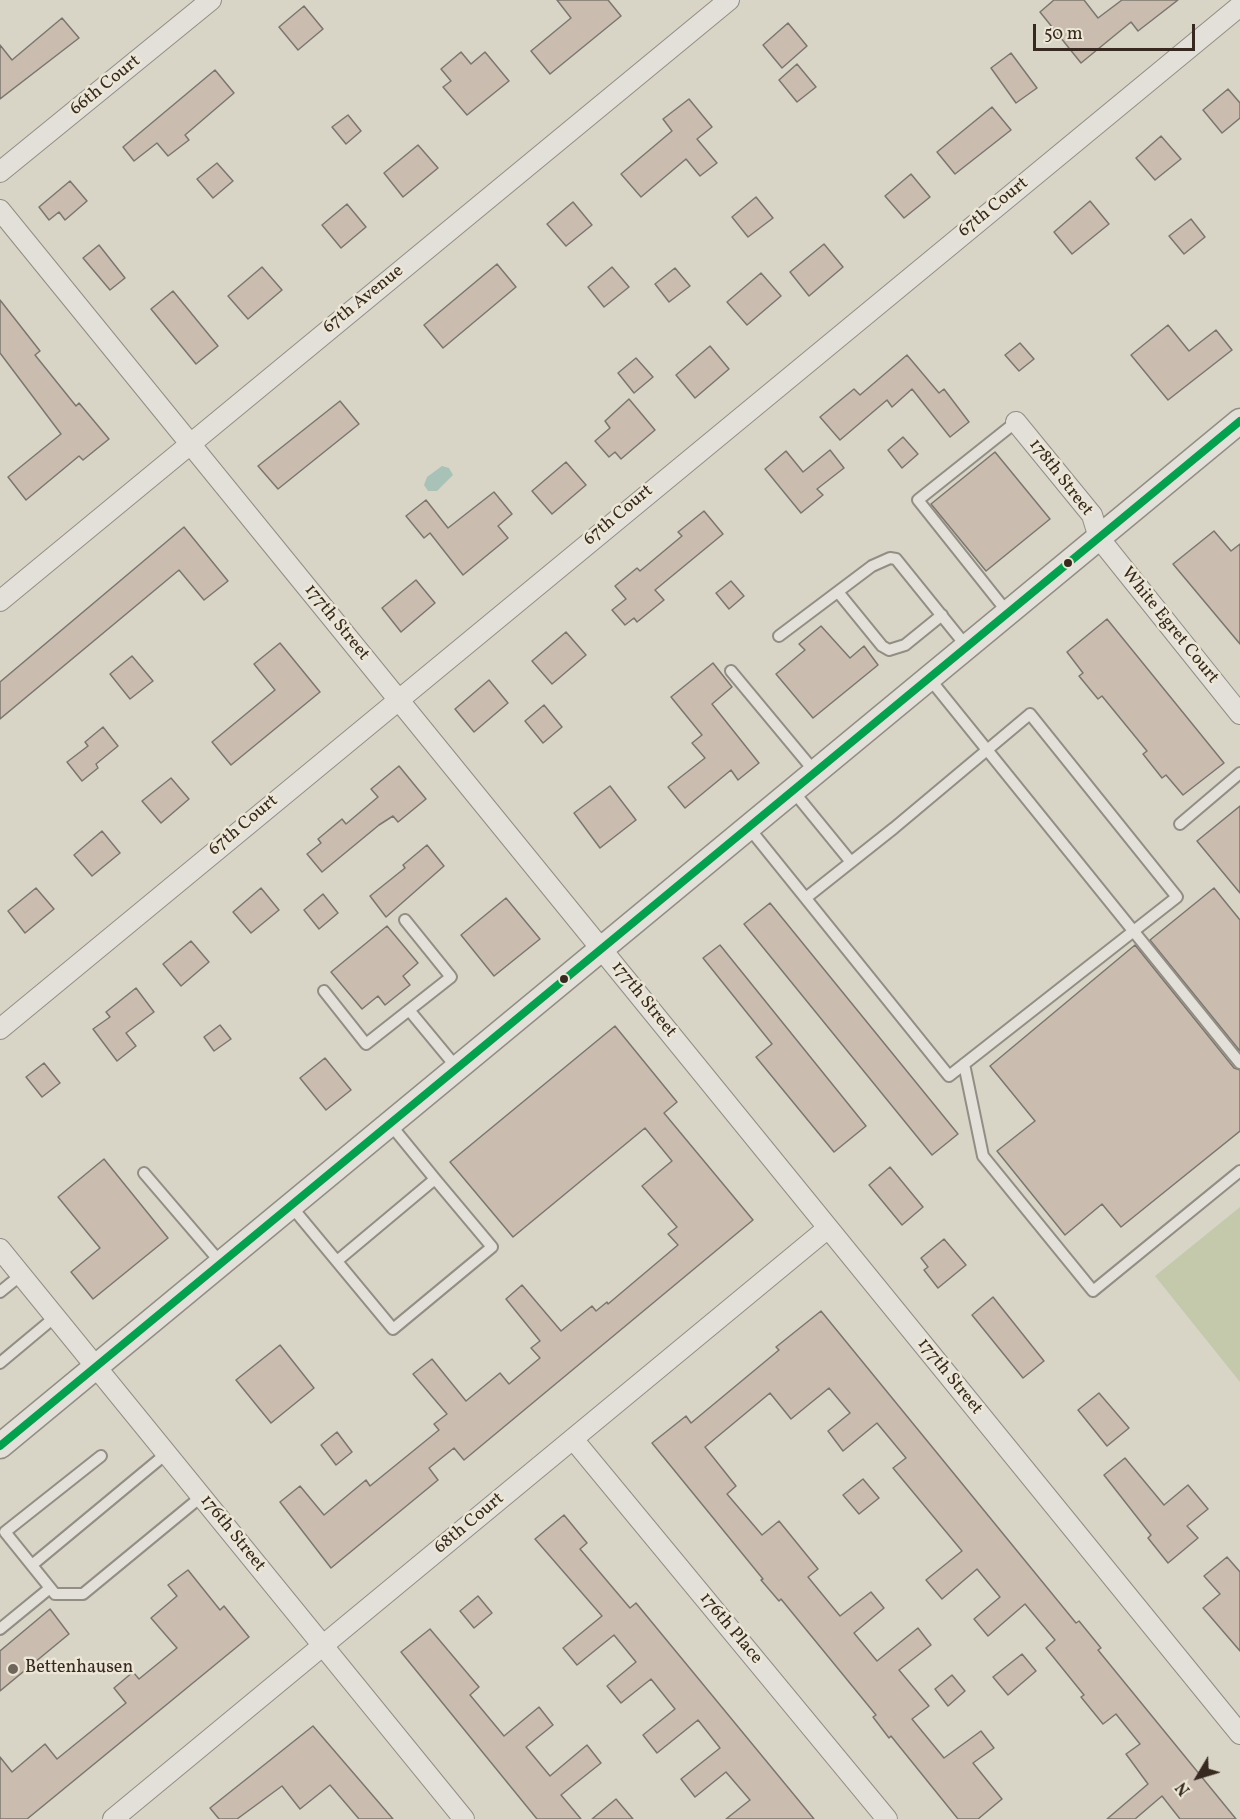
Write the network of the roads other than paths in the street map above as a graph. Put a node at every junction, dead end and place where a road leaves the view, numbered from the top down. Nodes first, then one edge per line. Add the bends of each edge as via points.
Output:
1 (211, 0) edge
2 (729, 0) edge
3 (1240, 6) edge
4 (0, 172) edge
5 (0, 210) edge
6 (1016, 422) joint
7 (1240, 422) edge
8 (190, 444) junction
9 (1099, 538) junction
10 (838, 592) junction
11 (0, 601) edge
12 (1008, 614) junction
13 (942, 615) junction
14 (779, 636) dead end
15 (967, 647) junction
16 (731, 671) dead end
17 (929, 678) junction
18 (398, 699) junction
19 (1240, 714) edge
20 (987, 751) junction
21 (815, 772) junction
22 (1240, 774) edge
23 (793, 791) junction
24 (1180, 824) dead end
25 (748, 828) junction
26 (851, 862) junction
27 (807, 897) junction
28 (405, 920) dead end
29 (1134, 930) junction
30 (601, 950) junction
31 (324, 991) dead end
32 (409, 1010) junction
33 (0, 1029) edge
34 (1240, 1063) edge
35 (964, 1064) junction
36 (457, 1068) junction
37 (390, 1124) junction
38 (1240, 1171) edge
39 (144, 1173) dead end
40 (435, 1179) junction
41 (291, 1206) junction
42 (828, 1228) junction
43 (0, 1249) edge
44 (337, 1261) junction
45 (221, 1264) junction
46 (21, 1275) junction
47 (0, 1292) edge
48 (56, 1317) junction
49 (0, 1363) edge
50 (97, 1366) junction
51 (573, 1439) junction
52 (0, 1446) edge
53 (166, 1453) junction
54 (101, 1456) dead end
55 (202, 1496) junction
56 (32, 1565) junction
57 (50, 1588) junction
58 (0, 1629) edge
59 (323, 1646) junction
60 (1240, 1734) edge
61 (113, 1819) edge
62 (464, 1819) edge
63 (887, 1819) edge

1 - 4 street, 66th Court
2 - 8 street, 67th Avenue
3 - 18 street, 67th Court
5 - 8 street, 177th Street
6 - 9 street, 178th Street via 1092,515
6 - 12 lane via 918,500
7 - 9 street
8 - 11 street, 67th Avenue
8 - 18 street, 177th Street
9 - 12 street
9 - 19 street, White Egret Court
10 - 13 lane via 872,566 896,559
10 - 13 lane via 889,650 897,650
10 - 14 lane
12 - 15 street
13 - 15 lane
15 - 17 street
16 - 21 lane
17 - 20 lane
17 - 21 street
18 - 30 street, 177th Street
18 - 33 street, 67th Court
20 - 26 lane
20 - 29 lane
20 - 29 lane via 1030,714 1177,897
21 - 23 street
22 - 24 lane
23 - 25 street
23 - 26 lane
25 - 27 lane
25 - 30 street
26 - 27 lane
27 - 35 lane via 949,1076
28 - 32 lane via 451,977
29 - 34 lane
29 - 35 lane
30 - 36 street
30 - 42 street, 177th Street
31 - 32 lane via 366,1044
32 - 36 lane
35 - 38 lane via 983,1156 1093,1291
36 - 37 street
37 - 40 lane
37 - 41 street
39 - 45 lane
40 - 44 lane
40 - 44 lane via 492,1247 393,1329
41 - 44 lane
41 - 45 street
42 - 51 street, 68th Court
42 - 60 street, 177th Street
43 - 46 street, 176th Street
45 - 50 street
46 - 47 lane
46 - 48 street, 176th Street
48 - 49 lane
48 - 50 street, 176th Street
50 - 52 street
50 - 53 street, 176th Street
51 - 59 street, 68th Court
51 - 63 street, 176th Place
53 - 55 street, 176th Street
53 - 56 lane
54 - 56 lane via 5,1532
55 - 57 lane via 83,1594 55,1594
55 - 59 street, 176th Street
56 - 57 lane
57 - 58 lane
59 - 61 street, 68th Court
59 - 62 street, 176th Street

